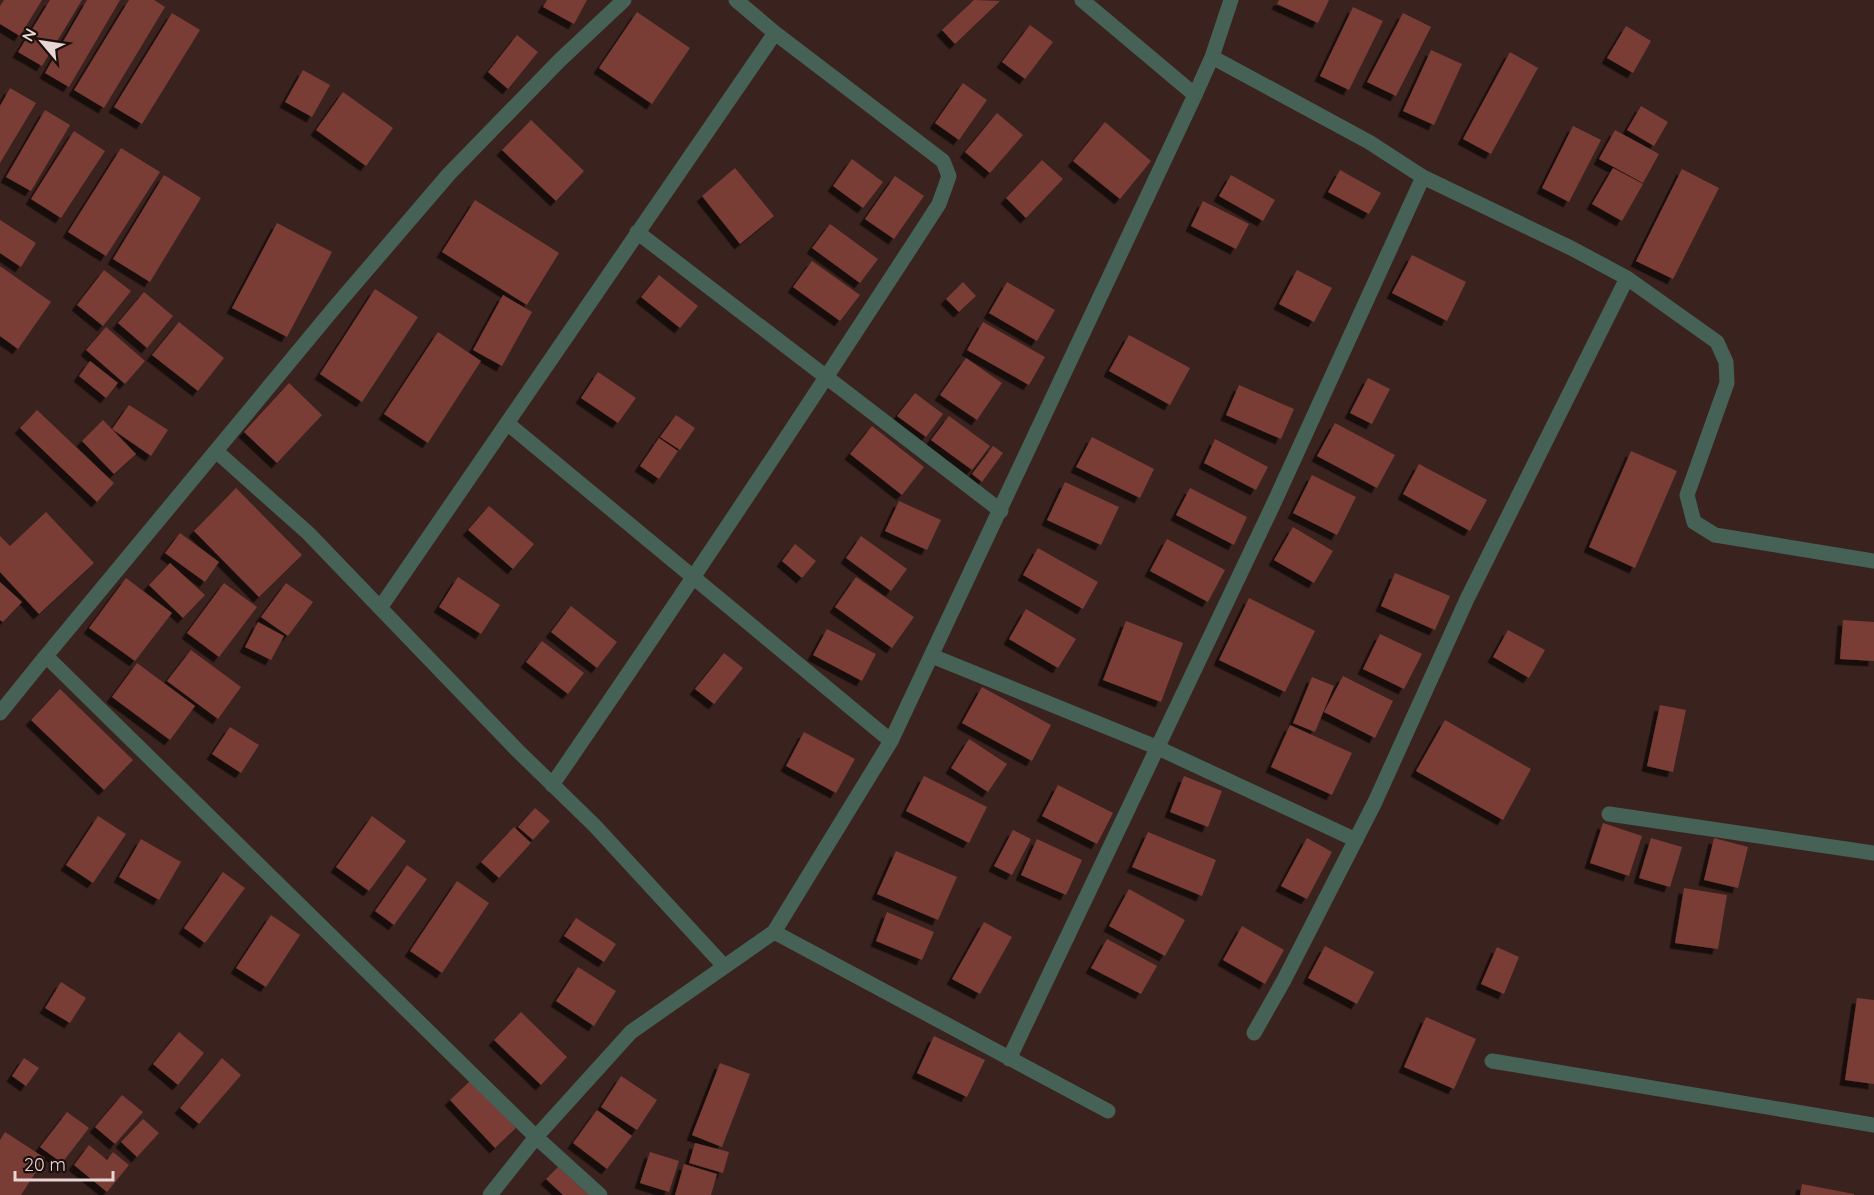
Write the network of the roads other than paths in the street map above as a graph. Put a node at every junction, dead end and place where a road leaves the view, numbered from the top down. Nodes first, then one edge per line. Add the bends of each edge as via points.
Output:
1 (624, 0) edge
2 (736, 0) edge
3 (1082, 0) edge
4 (1231, 0) edge
5 (775, 33) junction
6 (1212, 57) junction
7 (1195, 94) junction
8 (1423, 177) junction
9 (637, 232) junction
10 (1627, 278) junction
11 (827, 378) junction
12 (507, 423) junction
13 (216, 451) junction
14 (1001, 511) junction
15 (1874, 561) edge
16 (694, 578) junction
17 (380, 608) junction
18 (46, 656) junction
19 (932, 656) junction
20 (0, 713) edge
21 (891, 741) junction
22 (1156, 747) junction
23 (552, 785) junction
24 (1609, 814) dead end
25 (1356, 840) junction
26 (1874, 854) edge
27 (774, 932) junction
28 (724, 966) junction
29 (1254, 1033) dead end
30 (1009, 1059) junction
31 (1492, 1061) dead end
32 (1108, 1111) dead end
33 (1874, 1125) edge
34 (536, 1137) junction
35 (490, 1195) edge
36 (600, 1195) edge

1 - 13 street via 449,174
2 - 5 street
3 - 7 street
4 - 6 street
5 - 9 street
5 - 11 street via 943,161 949,176 939,204
6 - 7 street
6 - 8 street via 1368,142
7 - 14 street
8 - 10 street
8 - 22 street via 1273,505
9 - 11 street
9 - 12 street
10 - 15 street via 1717,342 1726,362 1727,383 1687,495 1694,522 1714,535
10 - 25 street via 1467,599
11 - 14 street
11 - 16 street
12 - 16 street
12 - 17 street
13 - 17 street via 308,533
13 - 18 street
14 - 19 street
16 - 21 street
16 - 23 street
17 - 23 street
18 - 20 street
18 - 34 street
19 - 21 street
19 - 22 street
21 - 27 street
22 - 25 street
22 - 30 street
23 - 28 street
24 - 26 street
25 - 29 street
27 - 28 street
27 - 30 street
28 - 34 street via 631,1032
30 - 32 street
31 - 33 street
34 - 35 street
34 - 36 street

